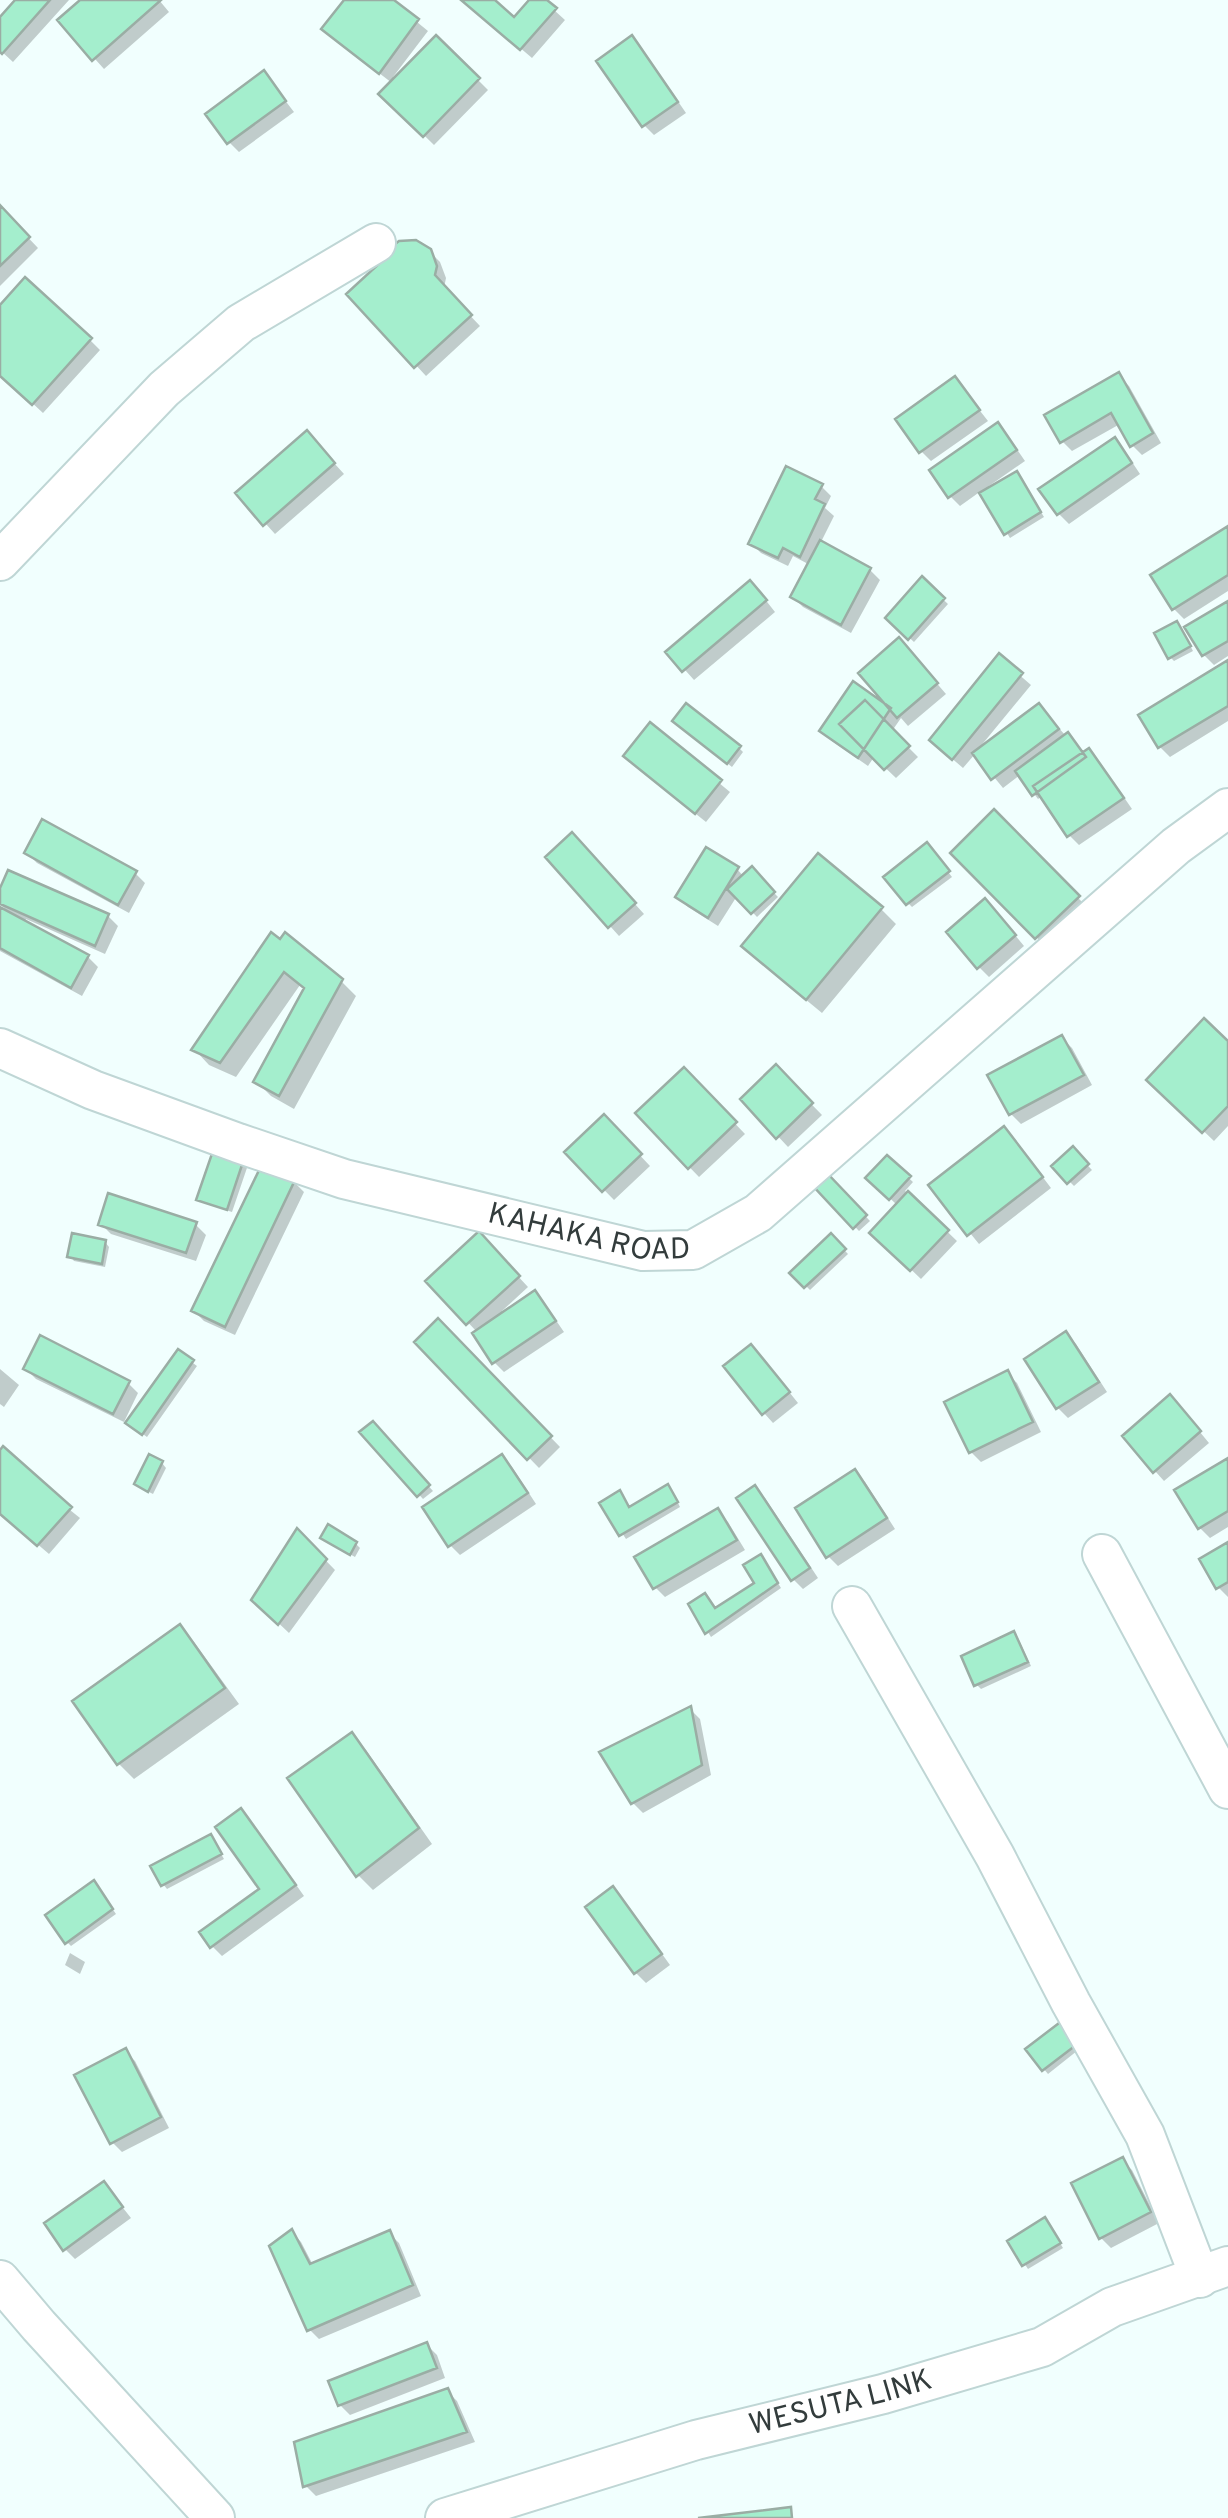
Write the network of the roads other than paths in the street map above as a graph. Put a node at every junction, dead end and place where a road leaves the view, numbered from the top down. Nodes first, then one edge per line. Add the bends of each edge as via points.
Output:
1 (376, 243) dead end
2 (0, 561) edge
3 (1228, 808) edge
4 (0, 1048) edge
5 (1102, 1554) dead end
6 (852, 1606) dead end
7 (1228, 1789) edge
8 (1214, 2272) edge
9 (0, 2280) edge
10 (547, 2503) edge
11 (215, 2518) edge
12 (446, 2518) edge

1 - 2 street via 241,323 164,389
3 - 4 street, KAHAKA ROAD via 1176,846 758,1213 693,1250 644,1251 344,1179 93,1090
5 - 7 street
6 - 8 street via 995,1856
8 - 10 street, WESUTA LINK via 1112,2307 1042,2347 696,2440
9 - 11 street
10 - 12 street, WESUTA LINK

